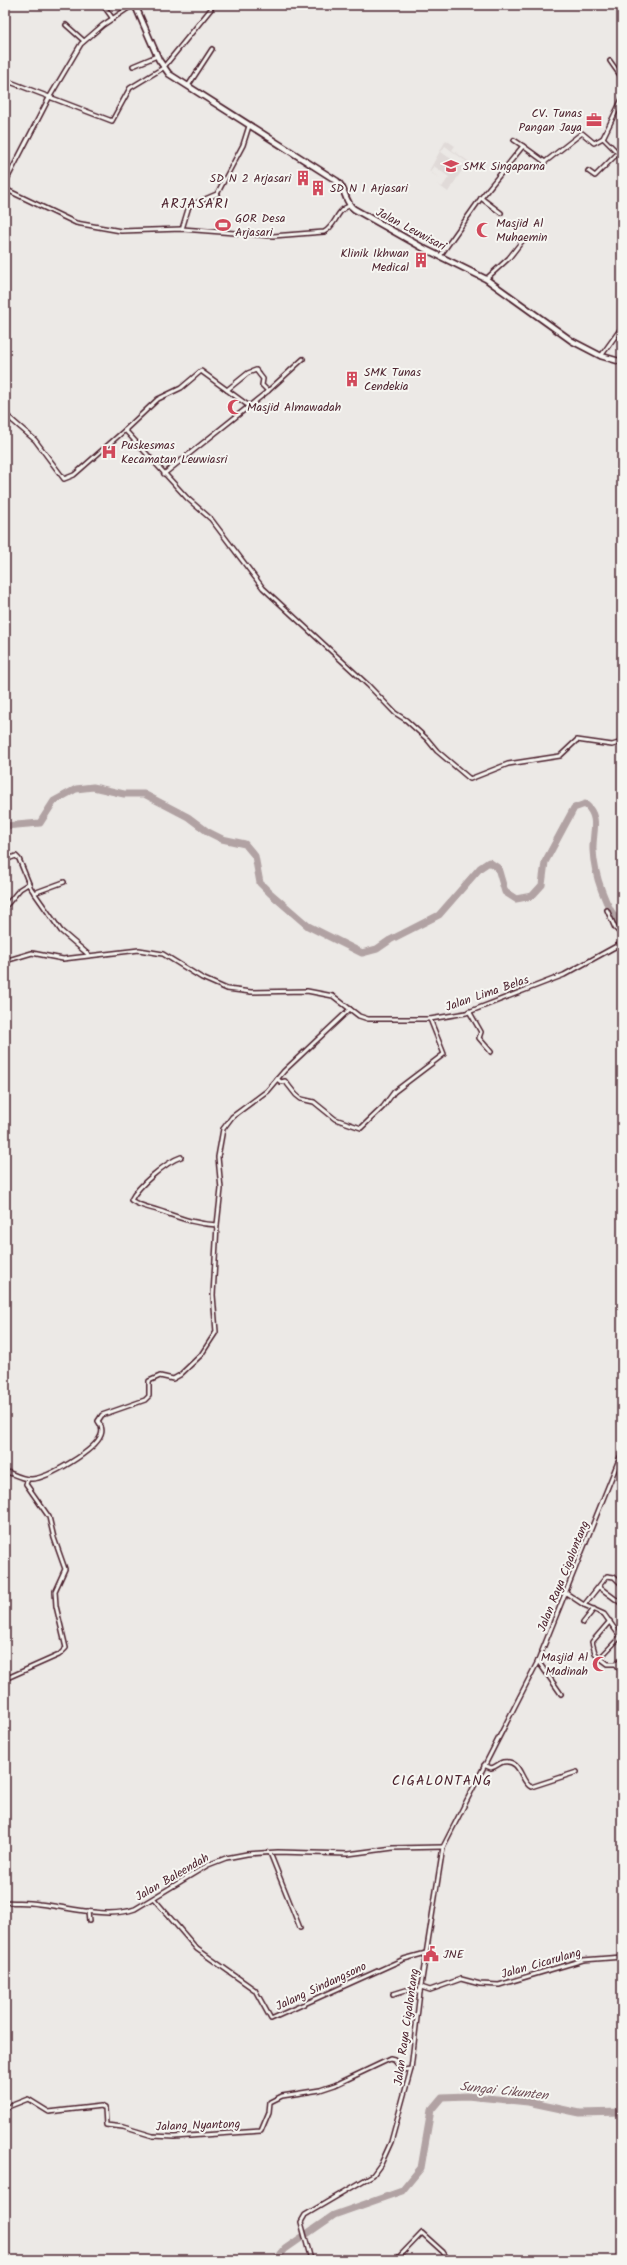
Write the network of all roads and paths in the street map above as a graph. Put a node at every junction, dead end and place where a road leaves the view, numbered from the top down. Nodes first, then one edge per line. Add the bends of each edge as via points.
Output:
1 (103, 5) edge
2 (134, 5) edge
3 (211, 9) dead end
4 (113, 19) junction
5 (66, 25) dead end
6 (84, 41) junction
7 (212, 48) dead end
8 (157, 56) junction
9 (610, 61) dead end
10 (133, 66) dead end
11 (163, 68) junction
12 (622, 78) edge
13 (5, 80) edge
14 (188, 86) junction
15 (48, 98) junction
16 (622, 99) edge
17 (249, 126) junction
18 (603, 138) junction
19 (514, 140) dead end
20 (523, 146) junction
21 (618, 153) junction
22 (622, 157) edge
23 (5, 170) edge
24 (588, 170) dead end
25 (9, 172) junction
26 (5, 183) edge
27 (5, 189) edge
28 (481, 198) junction
29 (349, 206) junction
30 (500, 213) dead end
31 (182, 229) junction
32 (522, 240) dead end
33 (440, 256) junction
34 (486, 279) junction
35 (622, 326) edge
36 (600, 356) junction
37 (303, 359) dead end
38 (622, 362) edge
39 (227, 390) junction
40 (268, 391) junction
41 (249, 406) junction
42 (5, 414) edge
43 (125, 430) junction
44 (164, 474) junction
45 (622, 742) edge
46 (5, 860) edge
47 (64, 882) dead end
48 (30, 886) junction
49 (34, 893) junction
50 (5, 907) edge
51 (607, 910) dead end
52 (622, 935) edge
53 (622, 943) edge
54 (89, 955) junction
55 (5, 961) edge
56 (350, 1009) junction
57 (469, 1011) junction
58 (430, 1019) junction
59 (491, 1052) dead end
60 (277, 1079) junction
61 (181, 1157) dead end
62 (217, 1225) junction
63 (622, 1452) edge
64 (5, 1471) edge
65 (28, 1479) junction
66 (622, 1585) edge
67 (599, 1587) junction
68 (566, 1593) junction
69 (622, 1604) edge
70 (584, 1605) junction
71 (594, 1609) junction
72 (610, 1622) junction
73 (583, 1623) dead end
74 (621, 1638) edge
75 (600, 1658) junction
76 (622, 1658) edge
77 (538, 1661) junction
78 (616, 1664) junction
79 (622, 1672) edge
80 (5, 1679) edge
81 (561, 1694) dead end
82 (484, 1765) junction
83 (577, 1772) dead end
84 (443, 1847) junction
85 (270, 1853) junction
86 (154, 1899) junction
87 (5, 1902) edge
88 (88, 1911) junction
89 (89, 1921) dead end
90 (300, 1928) dead end
91 (426, 1953) junction
92 (622, 1957) edge
93 (421, 1987) junction
94 (420, 1992) junction
95 (394, 1994) dead end
96 (411, 2069) junction
97 (5, 2108) edge
98 (311, 2260) edge
99 (396, 2260) edge
100 (448, 2260) edge

1 - 4 street
2 - 4 street
2 - 8 main road
3 - 11 street
4 - 6 street
5 - 6 street
6 - 15 street via 70,59
7 - 14 street
8 - 10 street
8 - 11 main road
9 - 12 street
11 - 14 main road
11 - 15 street via 130,88 112,121
13 - 15 street
14 - 17 main road
15 - 25 street
16 - 18 street
17 - 29 main road via 340,183
17 - 31 street via 241,149 217,194 189,206
18 - 20 street via 594,143 582,133 545,162
18 - 21 street
19 - 20 street
20 - 28 street
21 - 22 street
21 - 24 street via 595,176
23 - 25 street
25 - 26 street
27 - 31 street via 88,226 130,232
28 - 30 street
28 - 33 street
29 - 31 street via 341,210 330,228 324,232 273,236
29 - 33 main road, Jalan Leuwisari
32 - 34 street via 509,258
33 - 34 main road, Jalan Leuwisari
34 - 36 main road, Jalan Leuwisari via 558,332
35 - 36 street
36 - 38 main road, Jalan Leuwisari
37 - 40 street
39 - 40 street via 248,373 256,370 263,379 262,385
39 - 41 street
39 - 43 street via 201,371 181,388 158,399
40 - 41 street
41 - 44 street
42 - 43 street via 35,440 64,479 74,474
43 - 44 street
44 - 45 street via 186,498 211,519 263,588 395,713 406,720 470,779 508,764 560,756 577,740 612,745
46 - 48 street via 16,856 19,859
47 - 49 street
48 - 49 street
48 - 50 street via 26,885 20,889
49 - 54 street via 61,931
51 - 52 street
53 - 57 street, Jalan Lima Belas via 564,975
54 - 55 street, Jalan Lima Belas via 63,959 32,954
54 - 56 street, Jalan Lima Belas via 139,950 163,954 202,978 227,989 251,992 307,991 333,996
56 - 58 street, Jalan Lima Belas via 359,1016 368,1018
56 - 60 street
57 - 58 street, Jalan Lima Belas
57 - 59 street via 481,1032 479,1038
58 - 60 street via 444,1054 394,1092 383,1107 361,1128 335,1119 314,1102 301,1099 285,1081
60 - 62 street via 266,1092 229,1120 223,1129 218,1157 221,1189
61 - 62 street via 158,1172 131,1200 140,1207 196,1224
62 - 65 street via 213,1295 216,1332 209,1345 178,1377 162,1375 152,1378 145,1400 102,1414 98,1420 102,1429 100,1437 80,1456 50,1473
63 - 68 street, Jalan Raya Cigalontang
64 - 65 street
65 - 80 street via 28,1489 49,1517 65,1569 55,1591 56,1606 66,1645 63,1653
66 - 67 street via 612,1575
67 - 69 street
67 - 70 street
68 - 70 street
68 - 77 street, Jalan Raya Cigalontang
70 - 71 street
71 - 72 street via 604,1614
71 - 73 street
72 - 74 street
72 - 75 street via 592,1642 595,1653
74 - 75 street
75 - 78 street via 608,1664
76 - 78 street
77 - 81 street
77 - 82 street, Jalan Raya Cigalontang
78 - 79 street
82 - 83 street via 491,1768 503,1762 516,1766 521,1770 529,1787
82 - 84 street, Jalan Raya Cigalontang
84 - 85 street, Jalan Baleendah via 373,1849 348,1854
84 - 91 street, Jalan Raya Cigalontang
85 - 86 street, Jalan Baleendah via 247,1854 220,1860
85 - 90 street
86 - 88 street, Jalan Baleendah via 126,1912
86 - 91 street, Jalang Sindangsono via 197,1949 255,1990 271,2019 404,1959
87 - 88 street, Jalan Baleendah
88 - 89 street
91 - 93 street, Jalan Raya Cigalontang
92 - 93 street, Jalan Cicarulang via 583,1960 498,1985 461,1979 430,1990
93 - 94 street, Jalan Raya Cigalontang
94 - 95 street via 406,1990
94 - 96 street, Jalan Raya Cigalontang
96 - 97 street, Jalang Nyantong via 403,2070 390,2059 328,2088 272,2100 261,2132 199,2137 153,2136 106,2125 107,2113 101,2106 58,2112 45,2110 28,2099
96 - 98 street, Jalan Raya Cigalontang via 391,2142 378,2169 365,2181 305,2215 301,2222
99 - 100 street via 422,2233

